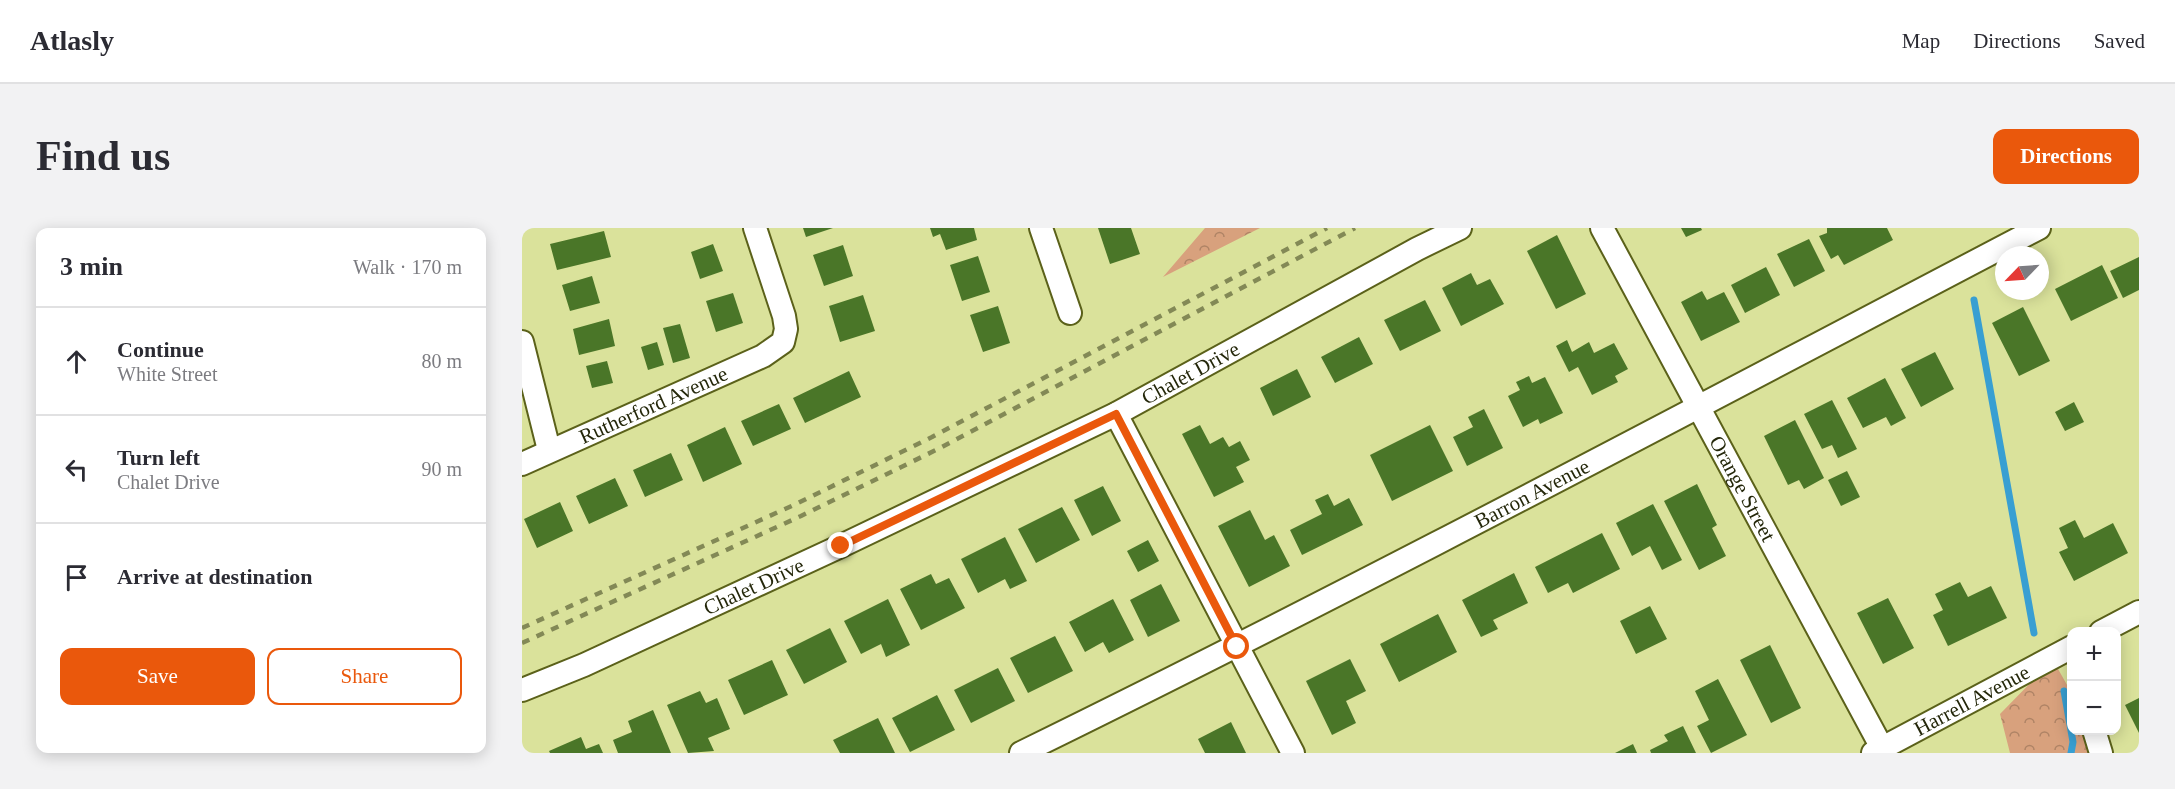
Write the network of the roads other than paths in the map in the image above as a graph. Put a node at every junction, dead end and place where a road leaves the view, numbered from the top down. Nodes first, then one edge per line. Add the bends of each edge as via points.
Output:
1 (755, 228) edge
2 (1041, 228) edge
3 (1460, 228) edge
4 (1602, 228) edge
5 (2039, 228) edge
6 (1070, 313) dead end
7 (522, 342) edge
8 (1701, 407) junction
9 (1116, 414) junction
10 (549, 450) junction
11 (522, 464) edge
12 (2139, 612) edge
13 (2110, 627) edge
14 (1237, 647) junction
15 (2067, 652) edge
16 (522, 690) edge
17 (2096, 735) edge
18 (1878, 751) edge
19 (1021, 753) edge
20 (1293, 753) edge
21 (2101, 753) edge

1 - 10 street, Rutherford Avenue via 784,316 783,342 764,356
2 - 6 street
3 - 9 street, Chalet Drive
4 - 8 street, Orange Street
5 - 8 street, Barron Avenue
7 - 10 street
8 - 14 street, Barron Avenue
8 - 18 street, Orange Street
9 - 14 street
9 - 16 street, Chalet Drive via 841,546
10 - 11 street, Rutherford Avenue
12 - 13 street
14 - 19 street, Barron Avenue
14 - 20 street
15 - 18 street, Harrell Avenue
17 - 21 street

